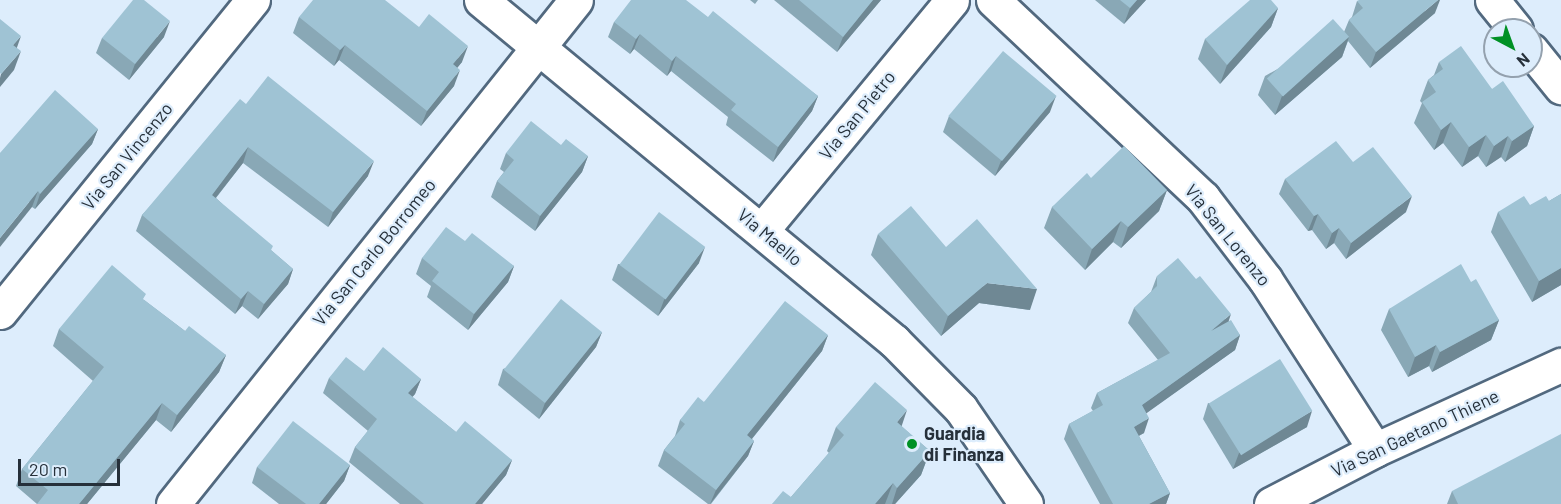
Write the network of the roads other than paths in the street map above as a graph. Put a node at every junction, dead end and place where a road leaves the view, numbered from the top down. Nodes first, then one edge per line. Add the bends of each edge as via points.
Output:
1 (253, 0) edge
2 (481, 0) edge
3 (576, 0) edge
4 (952, 0) edge
5 (993, 0) edge
6 (1492, 0) edge
7 (1506, 18) edge
8 (539, 47) junction
9 (1543, 65) edge
10 (1561, 87) edge
11 (762, 230) junction
12 (0, 312) edge
13 (1561, 365) edge
14 (1375, 450) junction
15 (173, 504) edge
16 (1026, 504) edge
17 (1270, 504) edge

1 - 12 street, Via San Vincenzo
2 - 8 street, Via Maello
3 - 8 street, Via San Carlo Borromeo
4 - 11 street, Via San Pietro
5 - 14 street, Via San Lorenzo via 1203,198 1265,279
6 - 7 street
8 - 11 street, Via Maello
8 - 15 street, Via San Carlo Borromeo
9 - 10 street
11 - 16 street, Via Maello via 894,341 961,409
13 - 14 street, Via San Gaetano Thiene
14 - 17 street, Via San Gaetano Thiene

